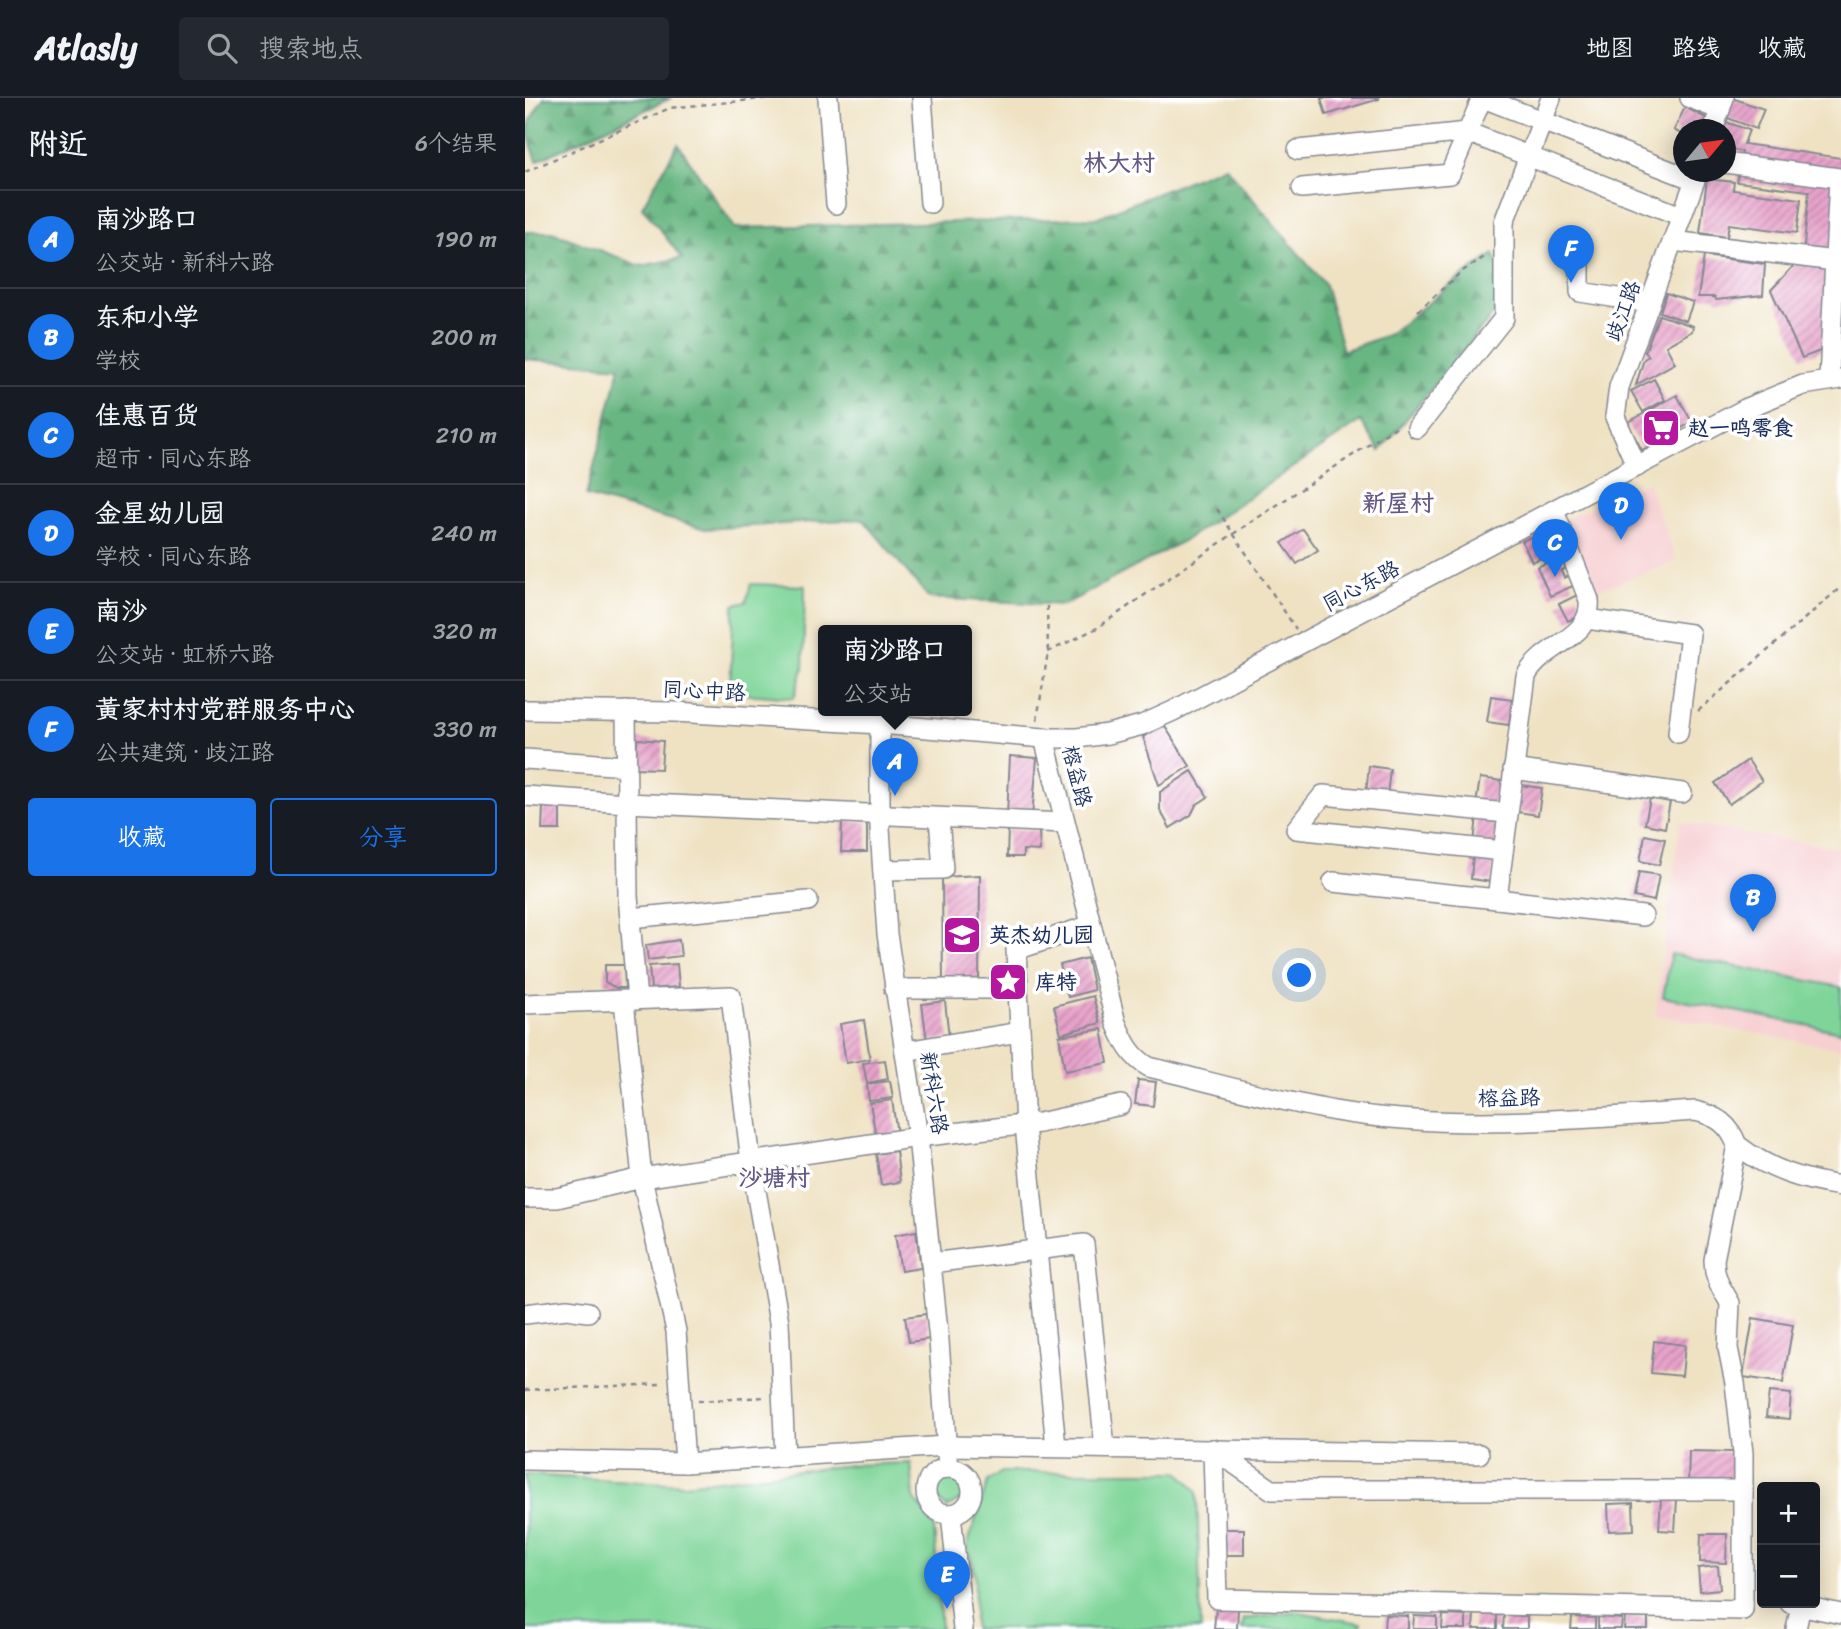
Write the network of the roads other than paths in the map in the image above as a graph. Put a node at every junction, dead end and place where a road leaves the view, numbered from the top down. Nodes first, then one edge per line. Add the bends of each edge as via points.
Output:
1 (828, 98) edge
2 (922, 98) edge
3 (1482, 98) edge
4 (1551, 98) edge
5 (1691, 98) edge
6 (1722, 104) edge
7 (1542, 121) junction
8 (1467, 132) junction
9 (1298, 150) dead end
10 (1529, 157) junction
11 (1736, 164) edge
12 (1673, 168) edge
13 (1694, 182) edge
14 (1302, 188) dead end
15 (930, 202) dead end
16 (836, 204) dead end
17 (1681, 216) junction
18 (1672, 241) junction
19 (1580, 256) dead end
20 (1835, 261) junction
21 (1650, 303) junction
22 (1835, 379) edge
23 (1417, 428) road end
24 (1637, 467) junction
25 (1554, 510) junction
26 (1587, 619) junction
27 (525, 709) edge
28 (627, 711) junction
29 (880, 724) junction
30 (1678, 733) dead end
31 (1039, 738) junction
32 (525, 759) edge
33 (627, 766) junction
34 (1513, 769) junction
35 (1682, 793) dead end
36 (525, 796) edge
37 (627, 803) junction
38 (1507, 813) junction
39 (880, 816) junction
40 (939, 818) junction
41 (1065, 823) junction
42 (1503, 851) junction
43 (883, 870) junction
44 (1333, 882) dead end
45 (1497, 899) junction
46 (808, 901) dead end
47 (1643, 916) dead end
48 (630, 918) junction
49 (1091, 925) junction
50 (894, 989) junction
51 (1017, 989) junction
52 (630, 1000) junction
53 (525, 1003) edge
54 (1020, 1032) junction
55 (905, 1051) junction
56 (1121, 1105) dead end
57 (1025, 1125) junction
58 (918, 1137) junction
59 (1737, 1145) junction
60 (751, 1162) junction
61 (642, 1178) junction
62 (1841, 1186) edge
63 (525, 1198) edge
64 (1037, 1250) junction
65 (931, 1263) junction
66 (589, 1312) dead end
67 (525, 1314) edge
68 (946, 1447) junction
69 (1056, 1447) junction
70 (1105, 1448) junction
71 (1213, 1449) junction
72 (1479, 1454) dead end
73 (785, 1457) junction
74 (525, 1460) edge
75 (685, 1463) junction
76 (948, 1468) junction
77 (1743, 1490) junction
78 (951, 1514) junction
79 (1750, 1600) edge
80 (1796, 1608) edge
81 (1814, 1608) edge
82 (1841, 1614) edge
83 (963, 1629) edge
84 (1796, 1629) edge

1 - 16 street
2 - 15 street
3 - 7 street
3 - 8 street
4 - 7 street
5 - 6 street
7 - 10 street
7 - 12 street
8 - 9 street
8 - 10 street
8 - 14 street via 1450,174
10 - 17 street
10 - 23 street via 1504,222 1504,318
11 - 20 street via 1839,178
13 - 17 street, 歧江路
17 - 18 street, 歧江路
18 - 20 street
18 - 21 street, 歧江路
19 - 21 street via 1580,292
20 - 22 street
21 - 24 street, 歧江路 via 1615,407 1618,426
22 - 24 street, 同心东路 via 1775,395
24 - 25 street, 同心东路
25 - 26 street via 1589,600
25 - 31 street, 同心东路 via 1142,725 1077,738
26 - 30 street via 1690,634
26 - 34 street via 1578,631 1539,658 1526,676
27 - 28 street, 同心中路
28 - 29 street, 同心中路
28 - 33 street
29 - 31 street, 同心东路
29 - 39 street, 新科六路
31 - 41 street, 榕益路
32 - 33 street
33 - 37 street
34 - 35 street
34 - 38 street
36 - 37 street
37 - 39 street
37 - 48 street
38 - 42 street
38 - 42 street via 1323,795 1296,829
39 - 40 street
39 - 43 street, 新科六路
40 - 41 street
40 - 43 street via 943,869
41 - 49 street, 榕益路
42 - 45 street
43 - 50 street, 新科六路
44 - 45 street
45 - 47 street
46 - 48 street
48 - 52 street
49 - 51 street via 1016,950
49 - 59 street, 榕益路 via 1116,1023 1125,1045 1149,1068 1336,1111 1425,1120 1515,1122 1695,1111 1722,1122
50 - 51 street
50 - 55 street, 新科六路
51 - 54 street
52 - 53 street
52 - 60 street via 731,996
52 - 61 street
54 - 55 street
54 - 57 street
55 - 58 street, 新科六路
56 - 57 street
57 - 58 street
57 - 64 street
58 - 60 street
58 - 65 street, 新科六路
59 - 62 street, 榕益路 via 1788,1174
59 - 77 street via 1714,1259 1715,1272 1730,1303 1728,1348
60 - 61 street
60 - 73 street via 779,1322
61 - 63 street via 557,1198
61 - 75 street via 676,1331
64 - 65 street
64 - 69 street
64 - 70 street via 1084,1244
65 - 68 street, 新科六路
66 - 67 street via 567,1309
68 - 69 street
68 - 73 street
68 - 76 street, 新科六路
69 - 70 street
70 - 71 street
71 - 72 street
71 - 77 street via 1272,1490
71 - 79 street via 1217,1598
73 - 75 street
74 - 75 street
76 - 78 street via 962,1472 971,1485 965,1507
76 - 78 street via 934,1473 926,1492 932,1506
77 - 79 street
78 - 83 street
80 - 84 street
81 - 82 street

